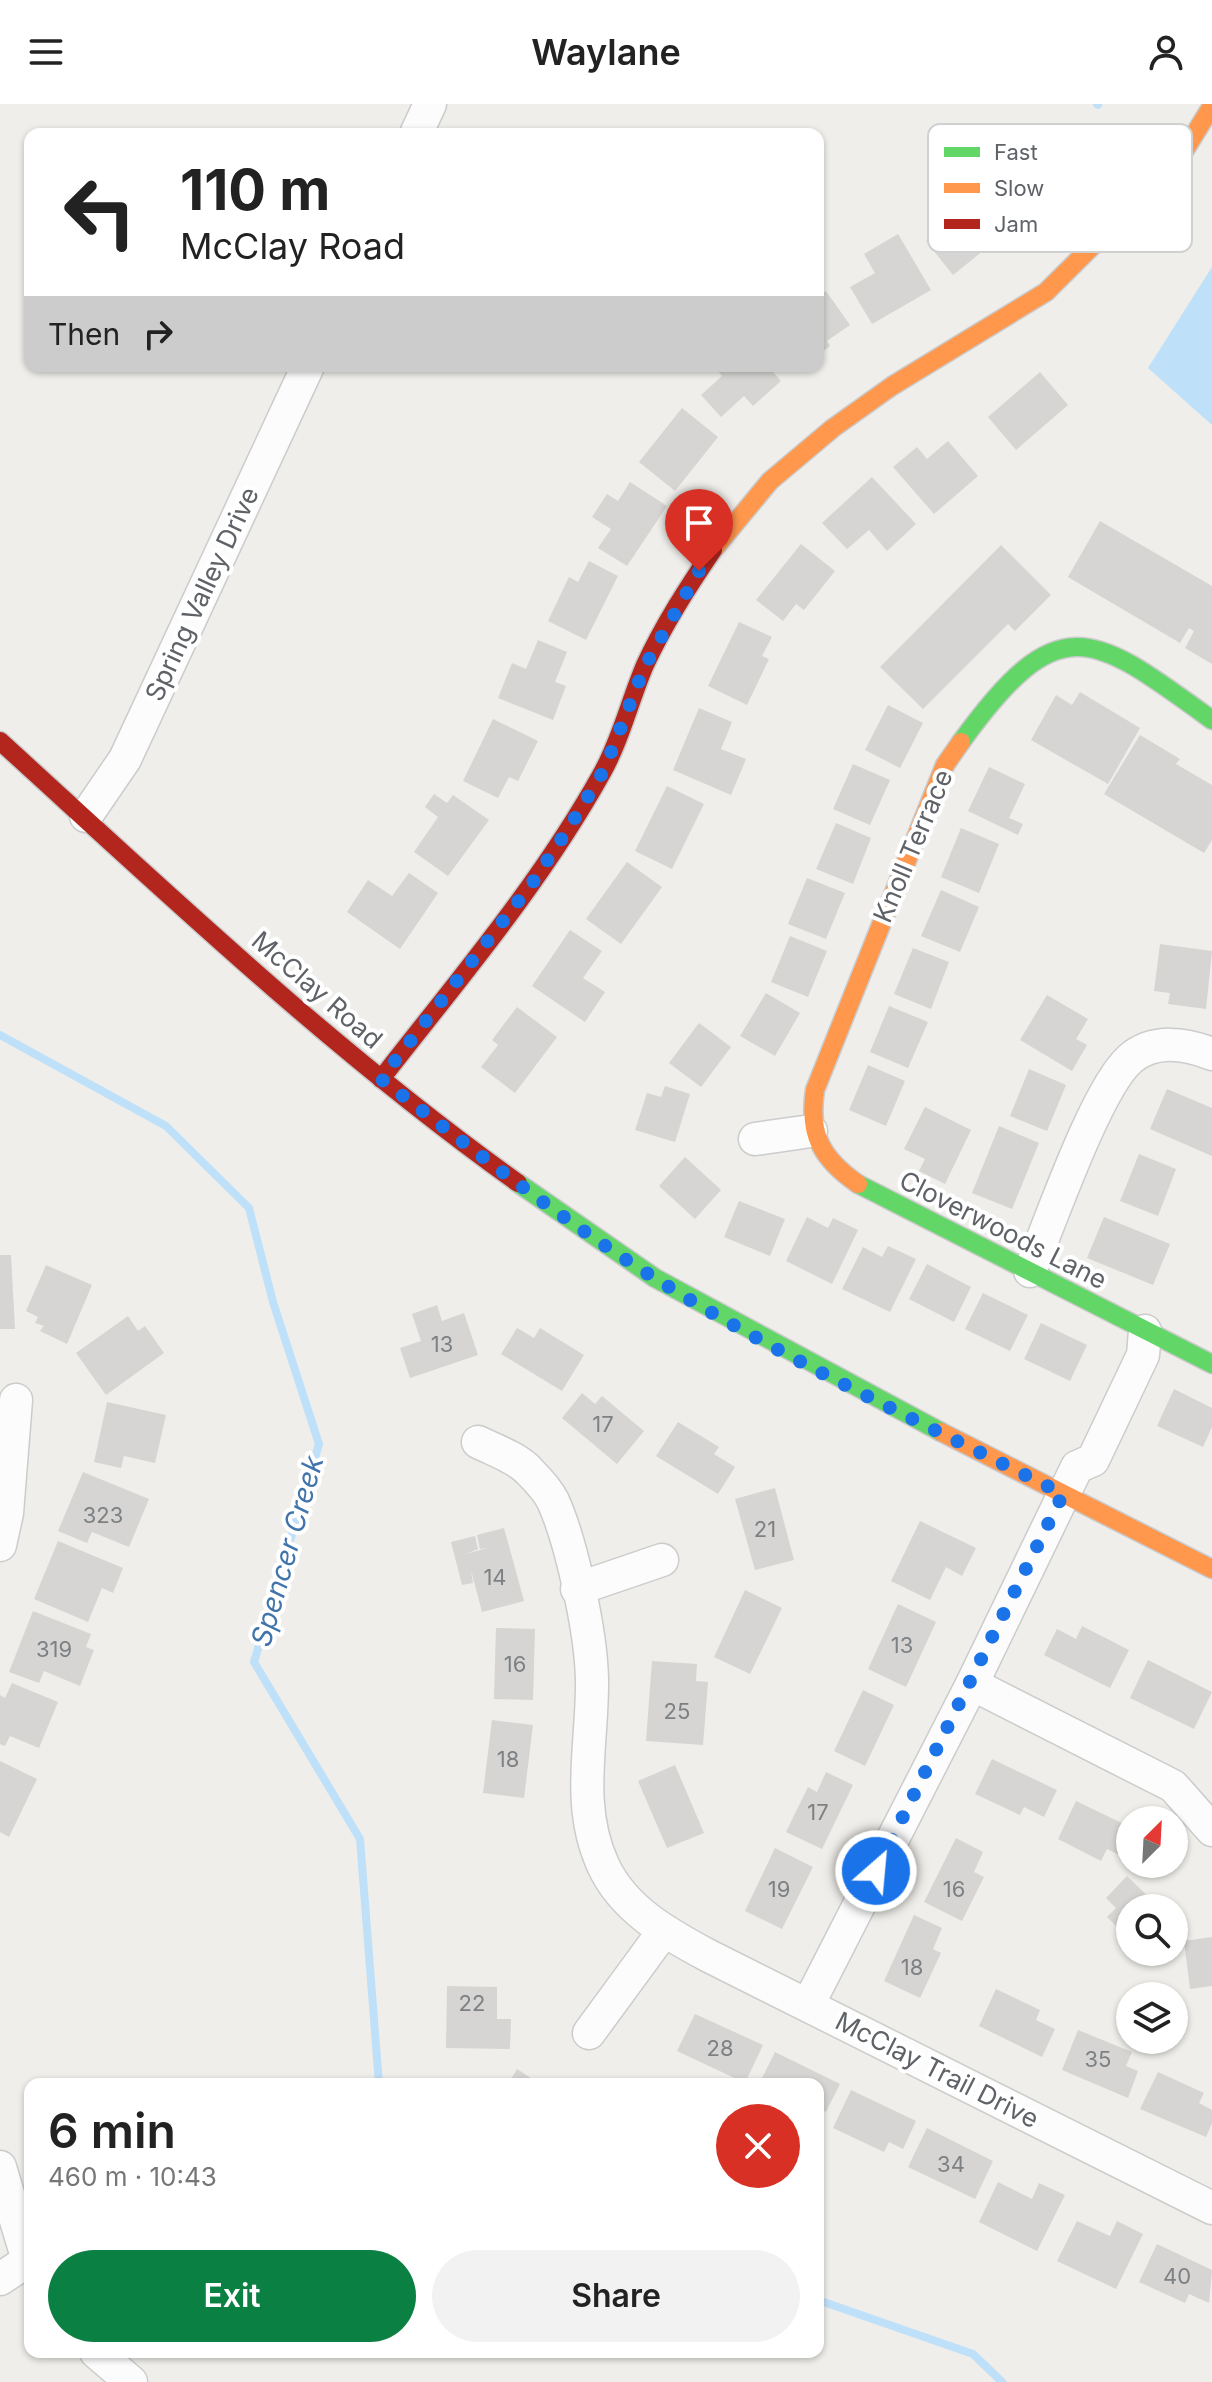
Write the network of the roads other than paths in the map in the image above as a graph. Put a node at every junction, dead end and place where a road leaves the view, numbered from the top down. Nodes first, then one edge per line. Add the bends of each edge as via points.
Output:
1 (430, 104) edge
2 (1212, 106) edge
3 (419, 128) edge
4 (1192, 138) edge
5 (1089, 252) edge
6 (305, 372) edge
7 (1212, 720) edge
8 (0, 741) edge
9 (86, 816) junction
10 (1212, 1054) edge
11 (381, 1079) junction
12 (810, 1119) junction
13 (755, 1139) dead end
14 (1030, 1271) junction
15 (1145, 1331) junction
16 (1212, 1364) edge
17 (16, 1400) dead end
18 (478, 1442) dead end
19 (1070, 1480) junction
20 (0, 1545) edge
21 (662, 1560) dead end
22 (1212, 1569) edge
23 (577, 1589) junction
24 (972, 1684) junction
25 (1212, 1830) edge
26 (663, 1932) junction
27 (808, 2005) junction
28 (589, 2033) dead end
29 (0, 2167) edge
30 (1212, 2208) edge
31 (19, 2269) edge
32 (103, 2358) edge
33 (131, 2382) edge

1 - 3 street
2 - 4 street
5 - 11 street via 1046,292 880,394 770,481 713,550 672,612 604,770 570,826
6 - 9 street, Spring Valley Drive via 125,759
7 - 12 street, Knoll Terrace via 1116,655 1088,645 1059,649 1035,662 968,730 945,765 821,1069
8 - 9 street, McClay Road
9 - 11 street, McClay Road via 274,990
10 - 14 street via 1186,1043 1159,1046 1131,1058 1082,1144
11 - 19 street, McClay Road via 655,1278 844,1382
12 - 13 street
12 - 14 street, Cloverwoods Lane via 835,1170
14 - 15 street, Cloverwoods Lane
15 - 16 street, Cloverwoods Lane
15 - 19 street via 1126,1344 1073,1451
17 - 20 street
18 - 23 street, McClay Trail Drive via 528,1469 552,1499
19 - 22 street, McClay Road
19 - 24 street
21 - 23 street
23 - 26 street, McClay Trail Drive via 589,1633 592,1679 585,1794 590,1831 604,1868 630,1904
24 - 25 street via 1173,1786
24 - 27 street
26 - 27 street, McClay Trail Drive
26 - 28 street
27 - 30 street, McClay Trail Drive
29 - 31 street
32 - 33 street

